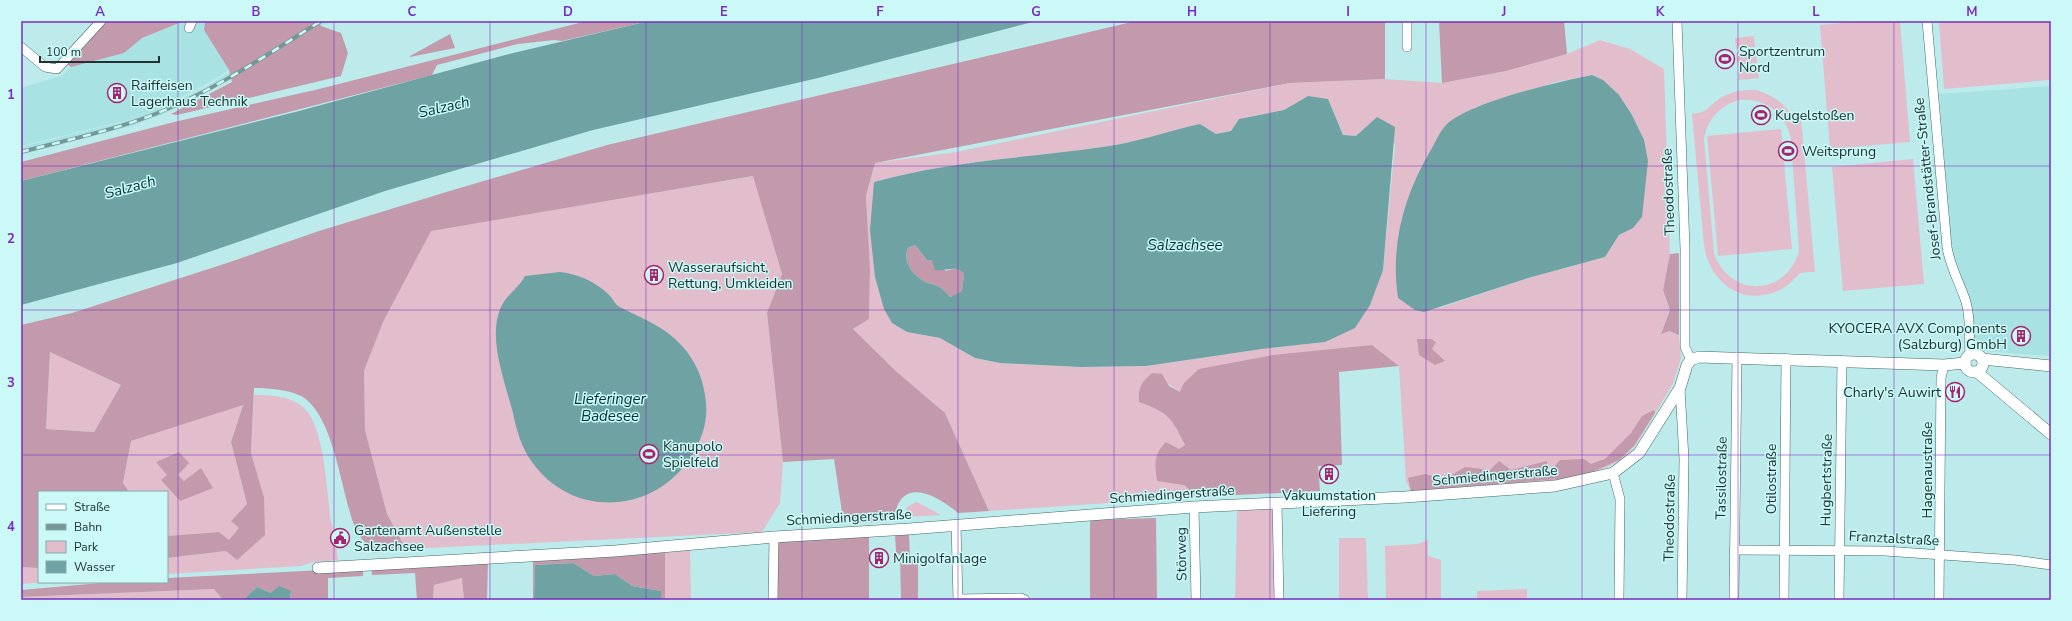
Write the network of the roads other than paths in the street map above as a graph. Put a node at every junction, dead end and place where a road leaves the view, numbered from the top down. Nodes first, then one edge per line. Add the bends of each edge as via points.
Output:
1 (101, 21) edge
2 (1407, 21) edge
3 (1677, 21) edge
4 (1927, 21) edge
5 (21, 47) edge
6 (1407, 47) dead end
7 (1737, 357) junction
8 (1786, 358) junction
9 (1968, 359) junction
10 (1982, 359) junction
11 (1691, 360) junction
12 (1842, 360) junction
13 (1944, 364) junction
14 (2051, 366) edge
15 (1976, 372) junction
16 (1680, 388) junction
17 (2051, 434) edge
18 (1613, 472) junction
19 (1278, 503) junction
20 (1194, 507) junction
21 (956, 525) junction
22 (774, 537) junction
23 (1839, 549) junction
24 (1734, 550) junction
25 (1785, 551) junction
26 (1940, 555) junction
27 (2051, 565) edge
28 (318, 568) dead end
29 (774, 600) edge
30 (958, 600) edge
31 (1025, 600) edge
32 (1196, 600) edge
33 (1279, 600) edge
34 (1619, 600) edge
35 (1682, 600) edge
36 (1734, 600) edge
37 (1784, 600) edge
38 (1838, 600) edge
39 (1940, 600) edge

1 - 5 street via 61,67 53,70 45,68
2 - 6 street
3 - 11 street, Theodostraße via 1685,249 1685,348
4 - 9 street, Josef-Brandstätter-Straße via 1947,247 1953,272 1967,304
7 - 8 street
7 - 11 street via 1699,357
7 - 24 street, Tassilostraße
8 - 12 street
8 - 25 street, Otilostraße
9 - 10 street via 1978,355
9 - 13 street
9 - 15 street via 1969,370
10 - 14 street
10 - 15 street via 1982,366
11 - 16 street, Schmiedingerstraße via 1683,373
12 - 13 street
12 - 23 street, Hugbertstraße
13 - 26 street, Hagenaustraße via 1941,378
15 - 17 street
16 - 18 street, Schmiedingerstraße via 1639,453
16 - 35 street, Theodostraße via 1684,459
18 - 19 street, Schmiedingerstraße via 1554,486
18 - 34 street via 1620,499
19 - 20 street, Schmiedingerstraße
19 - 33 street
20 - 21 street, Schmiedingerstraße
20 - 32 street, Störweg
21 - 22 street, Schmiedingerstraße
21 - 30 street
22 - 28 street, Schmiedingerstraße via 603,551
22 - 29 street
23 - 25 street, Franztalstraße
23 - 26 street, Franztalstraße
23 - 38 street, Hugbertstraße
24 - 25 street, Franztalstraße
24 - 36 street, Tassilostraße
25 - 37 street, Otilostraße
26 - 27 street, Franztalstraße
26 - 39 street, Hagenaustraße
30 - 31 street

